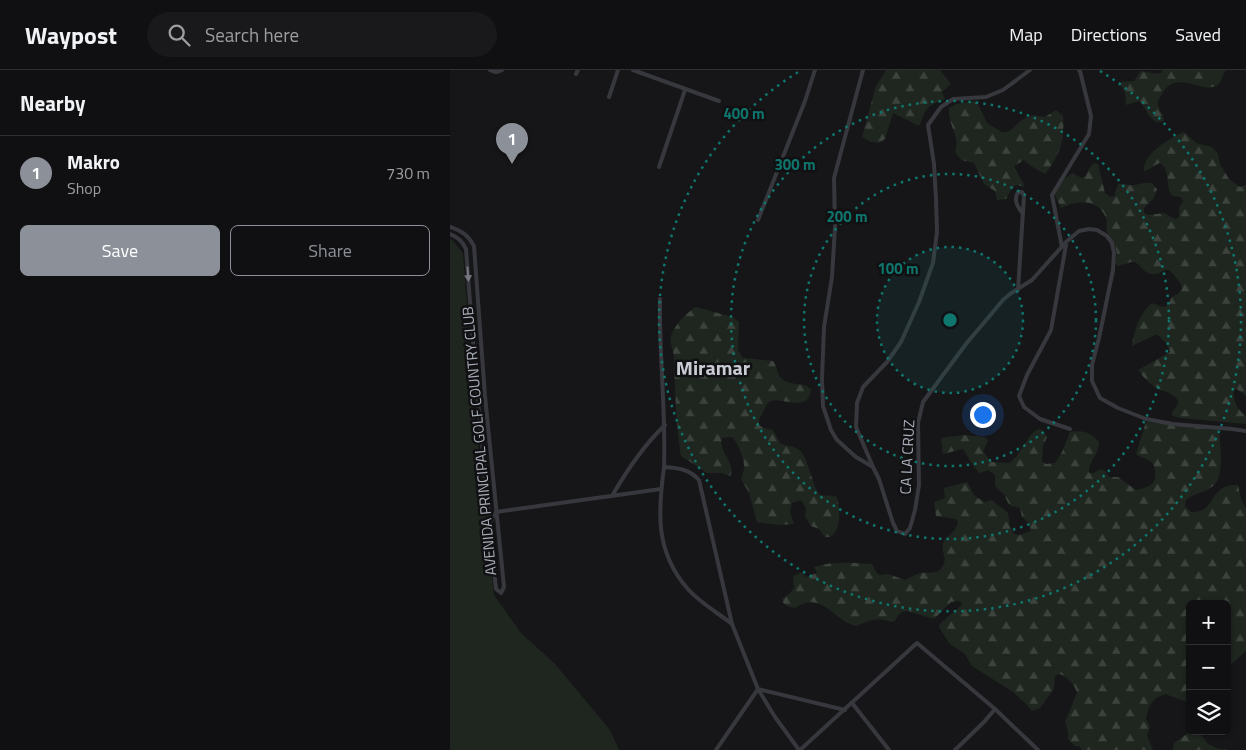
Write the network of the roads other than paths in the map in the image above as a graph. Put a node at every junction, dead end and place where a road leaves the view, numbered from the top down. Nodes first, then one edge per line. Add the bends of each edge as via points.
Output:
1 (490, 70) edge
2 (502, 70) edge
3 (618, 70) edge
4 (634, 70) edge
5 (657, 70) edge
6 (815, 70) edge
7 (863, 70) edge
8 (1030, 70) edge
9 (1079, 70) edge
10 (655, 77) junction
11 (686, 90) junction
12 (610, 97) dead end
13 (719, 101) dead end
14 (659, 167) dead end
15 (1023, 214) junction
16 (758, 220) dead end
17 (450, 227) edge
18 (450, 234) edge
19 (1066, 242) junction
20 (1062, 248) junction
21 (1018, 290) junction
22 (660, 298) dead end
23 (665, 425) junction
24 (1070, 429) dead end
25 (1246, 431) edge
26 (664, 467) junction
27 (873, 467) junction
28 (661, 489) junction
29 (612, 496) junction
30 (496, 512) junction
31 (490, 522) junction
32 (732, 624) junction
33 (758, 689) junction
34 (852, 703) junction
35 (995, 709) junction
36 (845, 710) junction
37 (716, 750) edge
38 (799, 750) edge
39 (889, 750) edge
40 (955, 750) edge
41 (1038, 750) edge

1 - 2 street
3 - 12 street
4 - 10 street
5 - 10 street
6 - 16 street
7 - 27 street via 834,178 832,277 824,327 822,378 823,406 834,435 856,457
8 - 27 street via 1003,90 986,97 953,99 941,106 928,125 936,199 937,232 933,262 901,342 863,387 857,403 856,427
9 - 20 street via 1090,116 1089,134 1052,195
10 - 11 street
11 - 13 street
11 - 14 street
15 - 15 street via 1024,196 1018,192 1016,203
15 - 21 street
17 - 30 street, AVENIDA PRINCIPAL GOLF COUNTRY CLUB via 461,230 474,246
18 -> 31 street, AVENIDA PRINCIPAL GOLF COUNTRY CLUB via 456,236 466,249
19 - 20 street, CA LA CRUZ
19 - 24 street via 1050,330 1020,396 1024,408 1040,419
19 - 25 street, CA LA CRUZ via 1079,231 1089,228 1107,236 1112,243 1113,270 1092,365 1092,381 1100,398 1146,419
20 - 21 street, CA LA CRUZ
21 - 27 street, CA LA CRUZ via 997,307 923,402 918,423 919,485 910,528 905,534 897,531 893,523
22 - 23 street via 659,341
23 - 26 street
23 - 29 street via 628,468
26 - 28 street
26 - 32 street via 682,468 700,480
28 - 29 street
28 - 32 street via 663,546 673,568 688,589
29 - 30 street
30 - 31 street
30 - 31 street, AVENIDA PRINCIPAL GOLF COUNTRY CLUB via 504,588 500,593 496,589
32 - 33 street
33 - 36 street
33 - 37 street
33 - 38 street
34 - 35 street via 917,643
34 - 36 street
34 - 39 street
35 - 40 street
35 - 41 street
36 - 38 street

